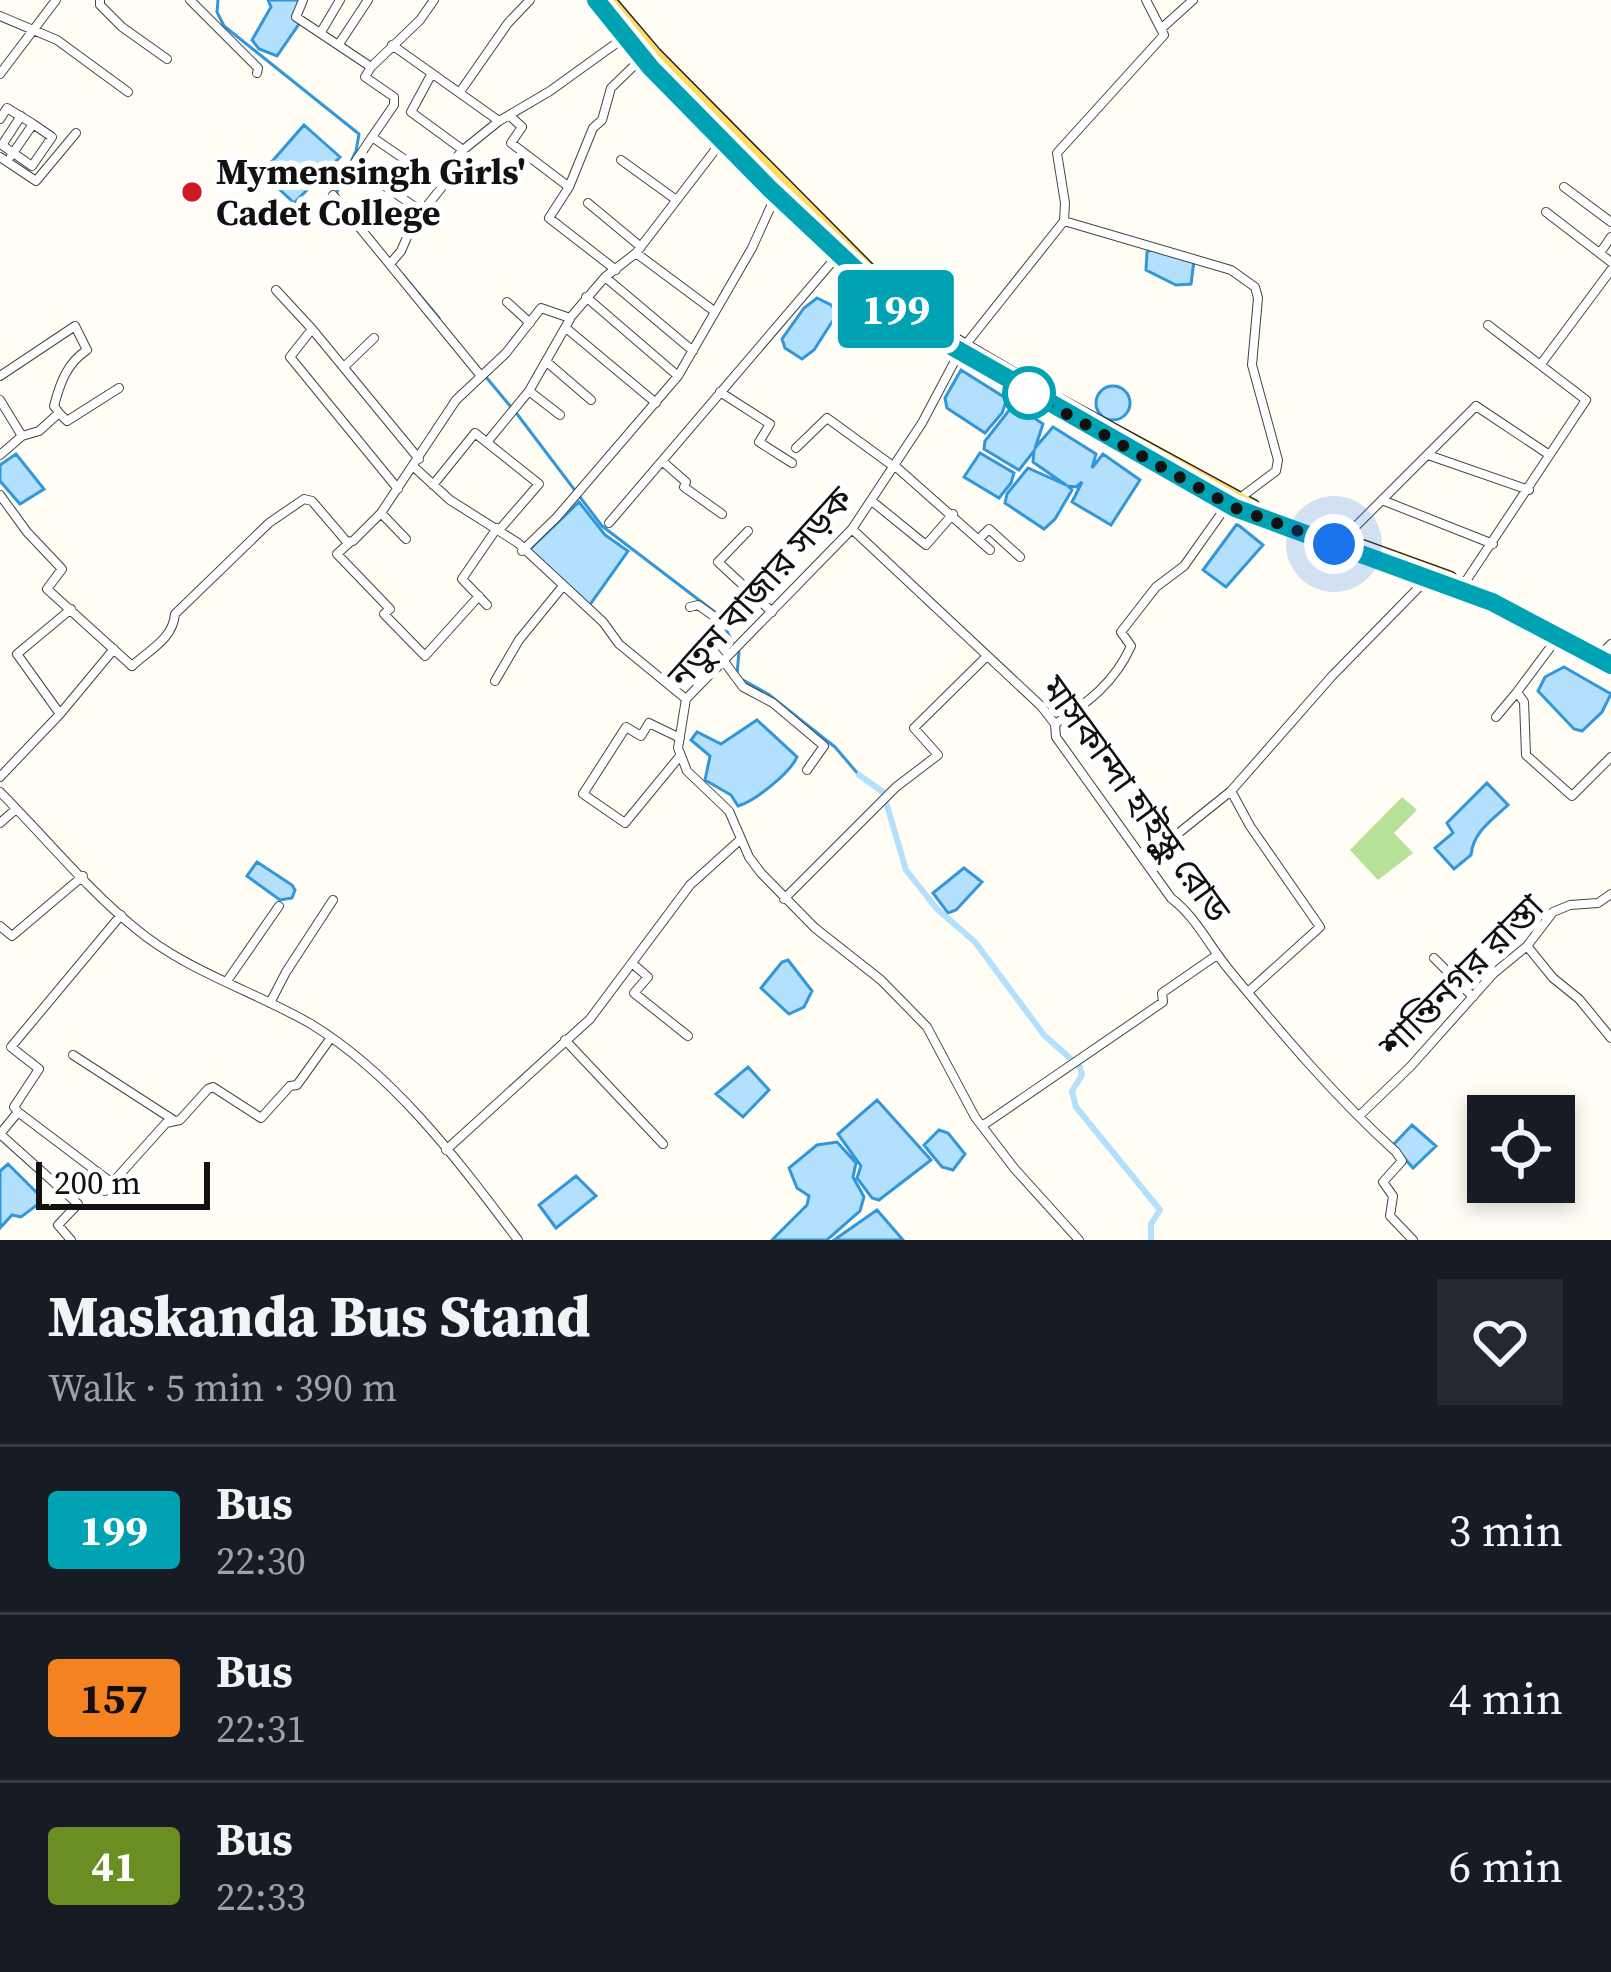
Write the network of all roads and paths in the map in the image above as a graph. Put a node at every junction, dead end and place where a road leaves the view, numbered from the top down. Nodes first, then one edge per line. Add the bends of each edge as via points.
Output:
1 (56, 0) edge
2 (100, 0) edge
3 (190, 0) edge
4 (303, 0) edge
5 (340, 0) edge
6 (368, 0) edge
7 (434, 0) edge
8 (530, 0) edge
9 (596, 0) edge
10 (610, 0) edge
11 (1146, 0) edge
12 (1193, 0) edge
13 (0, 16) edge
14 (33, 28) junction
15 (1162, 28) junction
16 (321, 32) junction
17 (625, 38) junction
18 (339, 44) junction
19 (392, 45) junction
20 (642, 58) junction
21 (167, 59) dead end
22 (371, 68) junction
23 (257, 73) dead end
24 (0, 74) edge
25 (431, 75) dead end
26 (128, 92) dead end
27 (460, 92) junction
28 (509, 115) junction
29 (21, 116) junction
30 (0, 119) edge
31 (499, 121) junction
32 (33, 124) junction
33 (76, 133) dead end
34 (372, 137) junction
35 (723, 140) junction
36 (463, 150) junction
37 (7, 157) edge
38 (621, 160) dead end
39 (436, 181) junction
40 (569, 187) junction
41 (1564, 187) dead end
42 (333, 195) dead end
43 (776, 195) junction
44 (675, 199) junction
45 (588, 203) dead end
46 (419, 210) junction
47 (1546, 212) dead end
48 (1064, 220) junction
49 (1611, 221) edge
50 (1611, 237) edge
51 (639, 250) junction
52 (1600, 253) junction
53 (838, 255) junction
54 (390, 264) junction
55 (1611, 266) edge
56 (616, 270) junction
57 (605, 277) junction
58 (276, 290) dead end
59 (586, 297) junction
60 (507, 302) dead end
61 (714, 311) junction
62 (530, 323) junction
63 (568, 323) junction
64 (1488, 325) dead end
65 (312, 329) junction
66 (374, 338) dead end
67 (962, 349) junction
68 (693, 351) junction
69 (548, 362) junction
70 (1541, 364) junction
71 (344, 367) junction
72 (0, 376) edge
73 (481, 376) junction
74 (678, 376) junction
75 (119, 388) dead end
76 (529, 391) junction
77 (720, 392) junction
78 (0, 400) edge
79 (591, 400) dead end
80 (656, 403) junction
81 (58, 413) junction
82 (560, 415) dead end
83 (22, 436) junction
84 (488, 441) junction
85 (796, 448) dead end
86 (1428, 454) junction
87 (1548, 454) junction
88 (0, 455) edge
89 (662, 460) junction
90 (417, 463) junction
91 (793, 464) dead end
92 (894, 465) junction
93 (433, 485) junction
94 (398, 489) junction
95 (1529, 490) junction
96 (0, 495) edge
97 (1382, 500) junction
98 (873, 502) junction
99 (1233, 502) junction
100 (381, 513) junction
101 (722, 514) dead end
102 (953, 514) junction
103 (608, 523) dead end
104 (498, 529) junction
105 (852, 530) junction
106 (748, 531) dead end
107 (1350, 532) dead end
108 (979, 538) junction
109 (406, 539) dead end
110 (350, 542) junction
111 (1493, 544) junction
112 (990, 550) dead end
113 (522, 551) junction
114 (1020, 556) dead end
115 (1426, 579) junction
116 (1464, 584) junction
117 (563, 586) junction
118 (479, 596) junction
119 (487, 605) dead end
120 (690, 607) dead end
121 (71, 609) junction
122 (772, 612) junction
123 (708, 631) junction
124 (1559, 635) junction
125 (693, 646) dead end
126 (114, 649) junction
127 (1609, 654) edge
128 (987, 656) junction
129 (726, 658) junction
130 (495, 681) dead end
131 (1517, 692) junction
132 (686, 699) junction
133 (60, 714) junction
134 (1496, 717) dead end
135 (1055, 724) junction
136 (680, 738) junction
137 (681, 755) junction
138 (1611, 757) edge
139 (807, 770) dead end
140 (0, 777) edge
141 (1232, 791) junction
142 (0, 792) edge
143 (16, 809) junction
144 (0, 823) edge
145 (741, 839) junction
146 (1145, 860) junction
147 (83, 877) junction
148 (1611, 894) edge
149 (784, 899) junction
150 (333, 900) dead end
151 (279, 906) dead end
152 (121, 915) junction
153 (0, 926) edge
154 (1526, 946) junction
155 (1216, 955) junction
156 (1434, 958) dead end
157 (633, 964) junction
158 (227, 981) junction
159 (1248, 992) junction
160 (1473, 997) junction
161 (270, 1003) junction
162 (688, 1036) dead end
163 (1611, 1038) edge
164 (330, 1039) junction
165 (566, 1040) junction
166 (73, 1055) dead end
167 (18, 1112) junction
168 (1359, 1116) junction
169 (172, 1120) junction
170 (982, 1126) junction
171 (0, 1134) edge
172 (663, 1144) dead end
173 (446, 1150) junction
174 (71, 1240) edge
175 (518, 1240) edge
176 (1079, 1240) edge
177 (1413, 1240) edge

1 - 14 street
2 - 21 street
3 - 23 street
4 - 16 street via 296,17
5 - 16 street
6 - 18 street
7 - 19 street
8 - 27 street
9 - 17 main road
10 - 67 main road via 896,297
11 - 15 street
12 - 15 street
13 - 14 street
14 - 24 street
14 - 26 street
15 - 48 street via 1164,35 1057,153
16 - 18 street
17 - 20 main road
17 - 28 street
18 - 22 street
19 - 22 street
19 - 27 street
20 - 35 main road
20 - 40 street via 610,88
22 - 34 street via 364,77 394,97
25 - 36 street via 411,112
27 - 31 street
28 - 31 street
28 - 40 street via 522,128 511,143
29 - 30 street via 8,108
29 - 32 street
29 - 37 street via 2,144
31 - 36 street
32 - 37 street
32 - 37 street via 52,137 32,166
33 - 37 street via 36,181
34 - 39 street
34 - 46 street via 354,164
35 - 43 main road
35 - 44 street
36 - 39 street
38 - 44 street
39 - 46 street via 442,187
40 - 56 street via 549,218
41 - 49 street
42 - 54 street
43 - 53 main road
43 - 61 street
44 - 51 street
45 - 51 street
46 - 54 street
47 - 52 street
48 - 67 street, নতুন বাজার সড়ক
48 - 99 street via 1231,271 1255,287 1252,365 1278,460 1276,471
50 - 52 street
51 - 56 street
51 - 61 street
52 - 55 street
53 - 67 main road via 916,326
53 - 77 street
54 - 73 street
55 - 70 street
56 - 57 street
57 - 59 street
57 - 68 street
58 - 65 street
59 - 63 street
59 - 74 street
60 - 62 street
61 - 68 street
62 - 63 street via 543,307
62 - 73 street
63 - 69 street
63 - 80 street
64 - 70 street
65 - 71 street
65 - 94 street via 290,357
66 - 71 street
67 - 92 street, নতুন বাজার সড়ক
67 - 99 main road
68 - 74 street
69 - 76 street
69 - 79 street
70 - 87 street via 1586,400
71 - 90 street
72 - 81 street via 75,326 87,350 60,384
73 - 90 street
74 - 80 street
75 - 81 street via 67,421
76 - 82 street
76 - 84 street
77 - 89 street
77 - 91 street via 770,424 759,442
78 - 83 street
80 - 113 street
81 - 83 street
83 - 88 street
84 - 93 street via 476,433
84 - 104 street via 539,484
85 - 92 street via 827,418
86 - 87 street via 1476,406
86 - 95 street
86 - 97 street
87 - 95 street
89 - 101 street
89 - 103 street
90 - 93 street
90 - 94 street
92 - 98 street, নতুন বাজার সড়ক
92 - 102 street
93 - 104 street
94 - 100 street
95 - 111 street
96 - 121 street via 62,569 46,589
97 - 107 street
97 - 111 street
98 - 102 street via 926,545
98 - 105 street, নতুন বাজার সড়ক
99 - 115 main road
99 - 116 main road
99 - 135 street via 1121,632 1131,646 1123,665 1085,706
100 - 109 street
100 - 110 street
102 - 108 street
104 - 113 street
104 - 118 street via 462,579
105 - 122 street, নতুন বাজার সড়ক
105 - 128 street, মাসকান্দা হাইস্কুল রোড
106 - 122 street via 718,562
108 - 112 street
108 - 114 street via 989,530
110 - 118 street via 338,554 425,656
110 - 126 street via 304,500 268,523 134,665
111 - 116 street
113 - 117 street
115 - 124 main road
115 - 141 street
116 - 127 main road
117 - 130 street
117 - 132 street
118 - 119 street
120 - 123 street via 718,620
121 - 126 street
121 - 133 street via 17,654
122 - 129 street, নতুন বাজার সড়ক
123 - 125 street
123 - 129 street
124 - 127 main road
124 - 131 street
126 - 133 street
128 - 135 street, মাসকান্দা হাইস্কুল রোড
128 - 149 street via 914,728 938,755
129 - 132 street, নতুন বাজার সড়ক
129 - 139 street via 743,687 824,746
131 - 134 street
131 - 138 street via 1526,755 1566,794
132 - 136 street, নতুন বাজার সড়ক
133 - 140 street
135 - 146 street, মাসকান্দা হাইস্কুল রোড via 1056,737
136 - 137 street, নতুন বাজার সড়ক
136 - 137 street via 649,723 641,736 626,727 583,794 625,823
137 - 145 street via 686,771 729,811
141 - 146 street
141 - 159 street via 1320,927
142 - 143 street
143 - 144 street
143 - 147 street
145 - 149 street
145 - 157 street via 690,885
146 - 155 street, মাসকান্দা হাইস্কুল রোড
147 - 152 street
147 - 153 street via 12,936
148 - 154 street, শান্তিনগর রাস্তা via 1553,912
149 - 170 street via 927,1027
150 - 161 street
151 - 158 street
152 - 158 street via 161,947
152 - 167 street via 11,1047 39,1069
154 - 160 street, শান্তিনগর রাস্তা
154 - 163 street
155 - 159 street, মাসকান্দা হাইস্কুল রোড
155 - 170 street via 1162,993 1163,1002
156 - 160 street
157 - 162 street via 648,977 634,993
157 - 165 street
158 - 161 street
159 - 168 street, মাসকান্দা হাইস্কুল রোড
160 - 168 street, শান্তিনগর রাস্তা
161 - 164 street
164 - 169 street via 262,1118 210,1088
164 - 173 street via 393,1090
165 - 172 street
165 - 173 street
166 - 169 street
167 - 169 street via 108,1187
167 - 171 street
168 - 177 street, মাসকান্দা হাইস্কুল রোড via 1402,1161 1383,1182 1393,1196 1390,1216
170 - 176 street
171 - 174 street via 78,1204 58,1225
173 - 175 street

